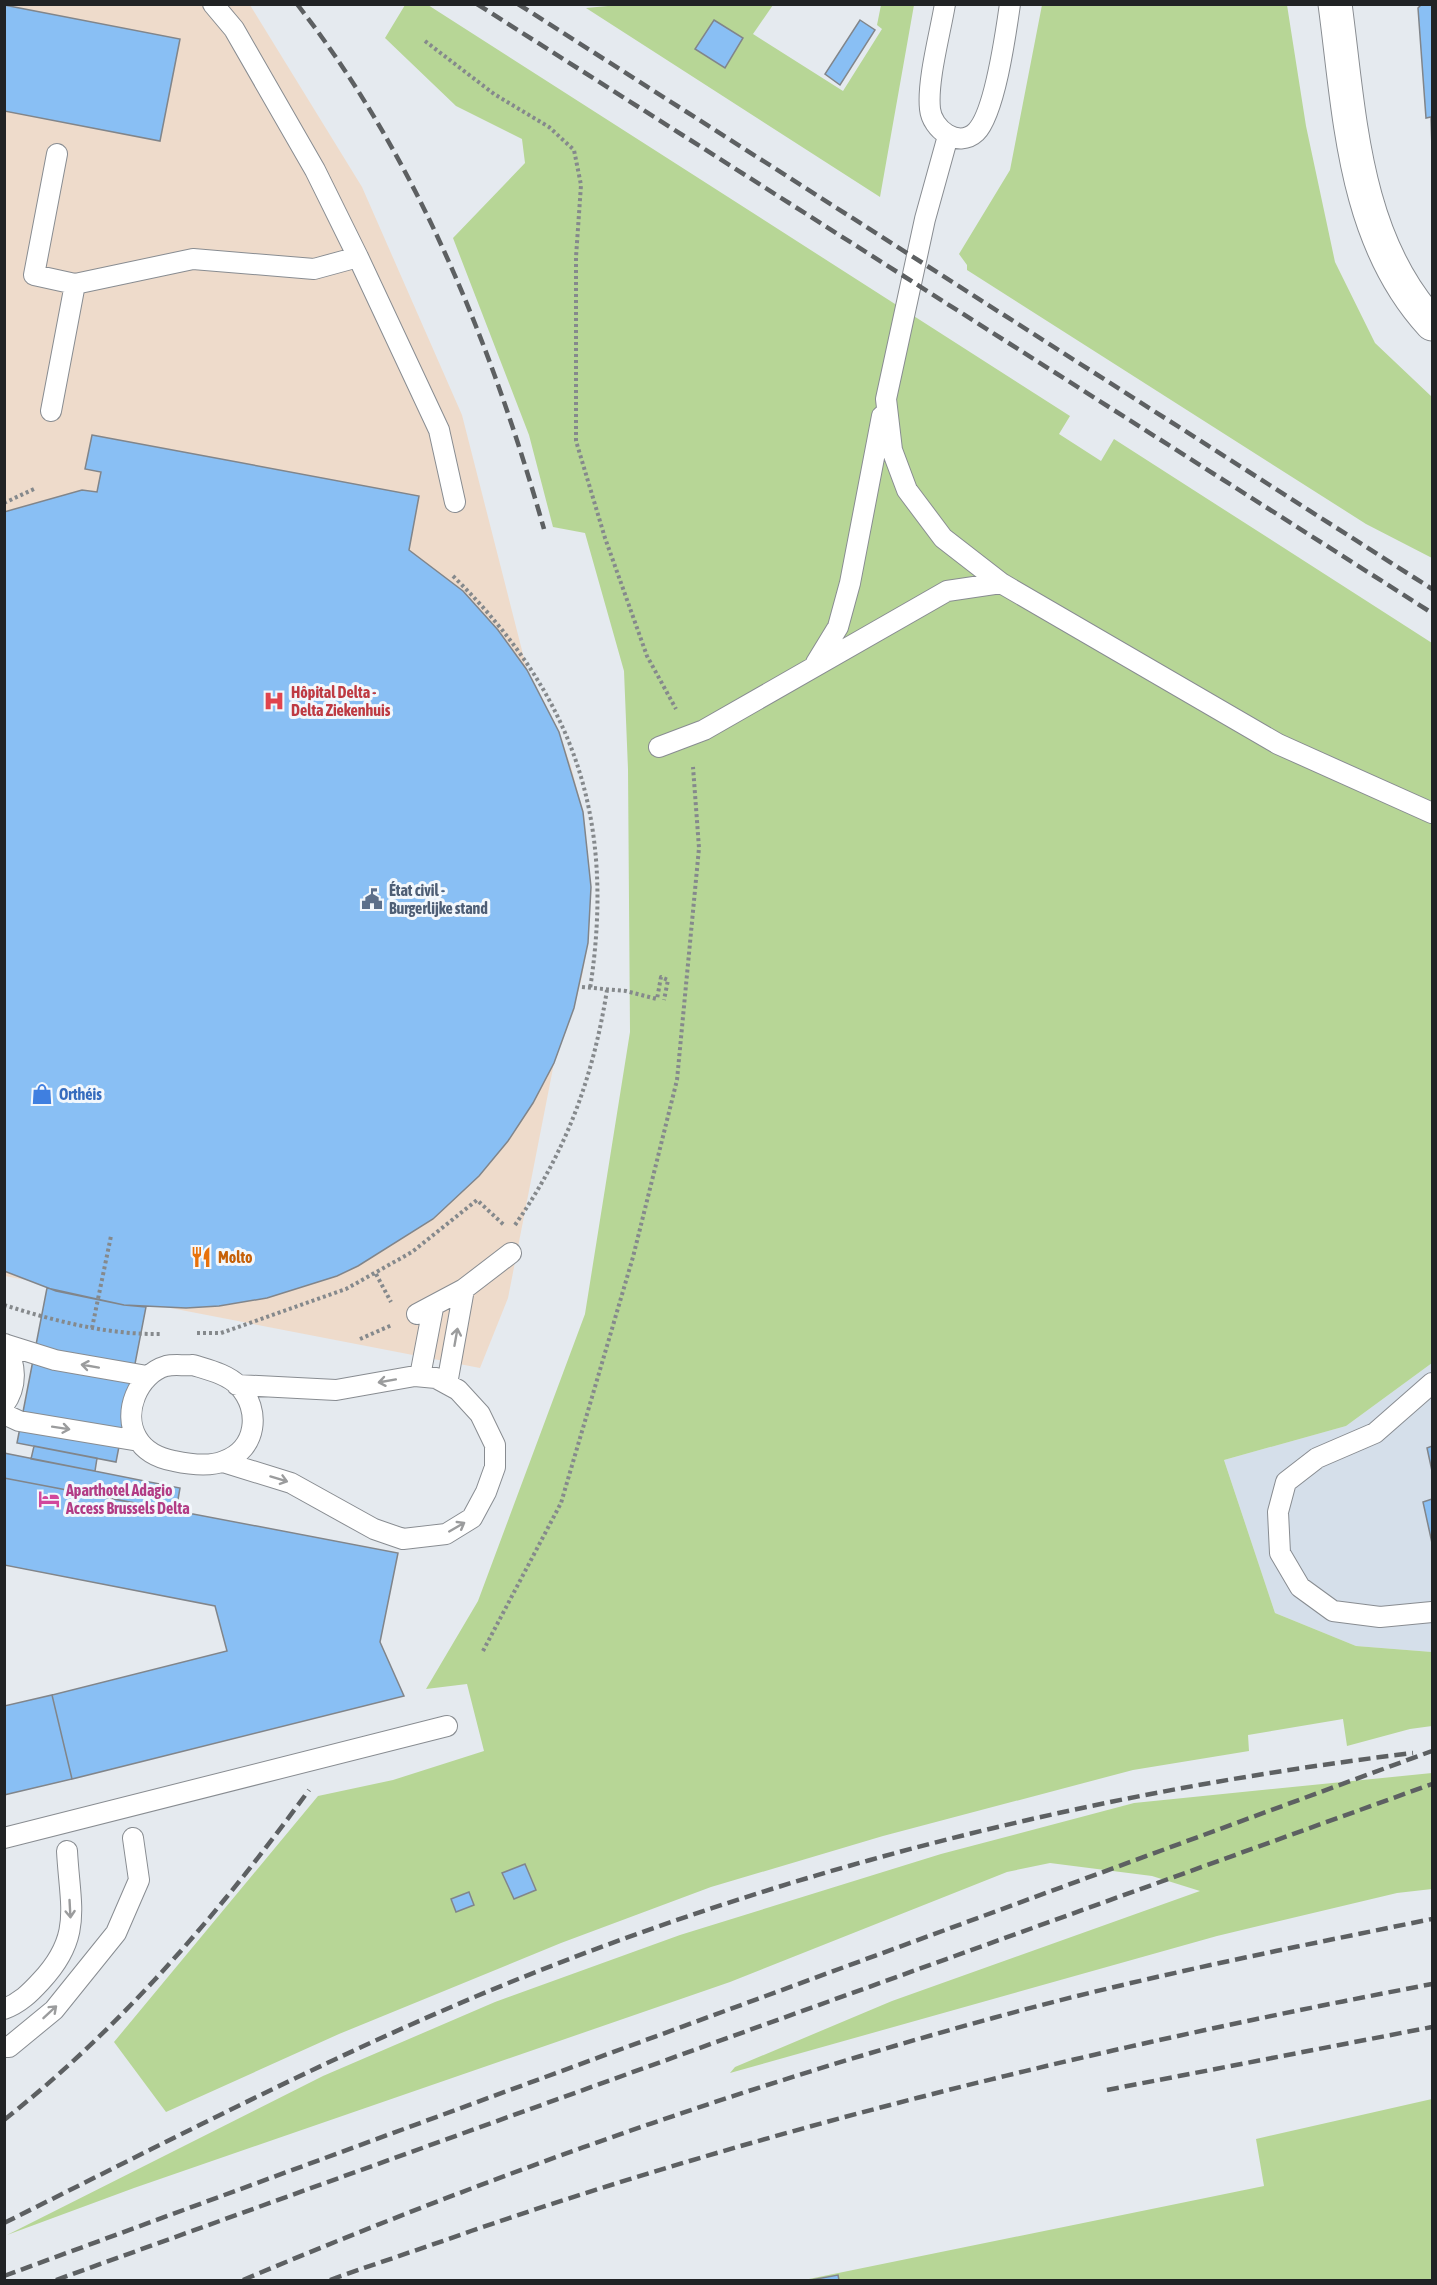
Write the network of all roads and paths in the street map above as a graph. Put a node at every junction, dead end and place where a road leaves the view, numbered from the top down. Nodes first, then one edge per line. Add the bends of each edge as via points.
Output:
1 (213, 4) edge
2 (945, 4) edge
3 (1010, 4) edge
4 (1335, 4) edge
5 (425, 40) dead end
6 (948, 136) junction
7 (57, 154) dead end
8 (358, 257) junction
9 (75, 284) junction
10 (1432, 324) edge
11 (886, 399) junction
12 (51, 411) dead end
13 (33, 489) dead end
14 (455, 502) dead end
15 (4, 503) edge
16 (453, 576) dead end
17 (1001, 583) junction
18 (814, 665) junction
19 (691, 735) junction
20 (659, 747) dead end
21 (1432, 813) edge
22 (582, 987) dead end
23 (590, 989) junction
24 (607, 990) junction
25 (664, 1000) dead end
26 (111, 1236) dead end
27 (511, 1253) dead end
28 (376, 1274) junction
29 (464, 1289) junction
30 (4, 1305) edge
31 (396, 1312) dead end
32 (92, 1328) junction
33 (168, 1334) dead end
34 (189, 1334) dead end
35 (5, 1344) edge
36 (147, 1376) junction
37 (420, 1376) junction
38 (1432, 1383) edge
39 (447, 1384) junction
40 (237, 1385) junction
41 (4, 1405) edge
42 (4, 1414) edge
43 (139, 1441) junction
44 (223, 1462) junction
45 (1432, 1612) edge
46 (483, 1651) dead end
47 (447, 1726) dead end
48 (4, 1838) edge
49 (133, 1838) dead end
50 (67, 1851) dead end
51 (4, 2009) edge
52 (4, 2047) edge

1 - 8 lane via 234,29 309,160
2 - 6 lane via 930,110 936,126
3 - 6 lane via 993,95 985,116 976,132 962,138
4 - 10 street via 1355,161 1375,233 1411,302
5 - 19 path via 494,94 549,127 574,150 581,185 576,257 576,441 647,656
6 - 11 lane via 925,219
7 - 9 lane via 34,274
8 - 9 lane via 314,269 193,259
8 - 14 lane via 439,430
9 - 12 lane
11 - 17 lane via 892,450 908,490 943,538
11 - 18 lane via 847,594 838,627
13 - 15 path
16 - 23 path via 508,635 531,668 553,704 578,763 590,812 599,896
17 - 18 lane via 947,591
17 - 21 lane via 1278,744
18 - 19 lane
19 - 20 lane
19 - 46 path via 699,848 677,1080 633,1257 561,1503
22 - 23 path
23 - 24 path
24 - 25 path via 657,999 661,977 668,980
24 - 28 path via 592,1070 576,1115 540,1189 510,1231 477,1200 412,1252
26 - 32 path
27 - 29 lane
28 - 31 path
28 - 34 path via 346,1289 221,1333
29 - 37 lane via 425,1311
39 -> 29 lane
30 - 32 path
32 - 33 path
36 -> 35 lane via 55,1360
35 - 41 lane via 15,1373
36 - 40 lane via 166,1366 193,1365 217,1372
36 - 43 lane via 138,1387 131,1418
37 - 39 lane via 436,1377
37 -> 40 lane via 336,1390
38 - 45 lane via 1375,1433 1317,1458 1286,1482 1278,1512 1280,1553 1300,1587 1333,1611 1380,1617
44 -> 39 lane via 291,1483 374,1529 403,1539 446,1534 472,1518 495,1467 495,1444 480,1414
40 - 44 lane via 254,1411 254,1426 239,1453
42 -> 43 lane via 19,1421
43 - 44 lane via 149,1453 163,1459 187,1464
47 - 48 lane
52 -> 49 lane via 54,2010 116,1933 139,1880
50 -> 51 lane via 71,1922 68,1945 34,1988

